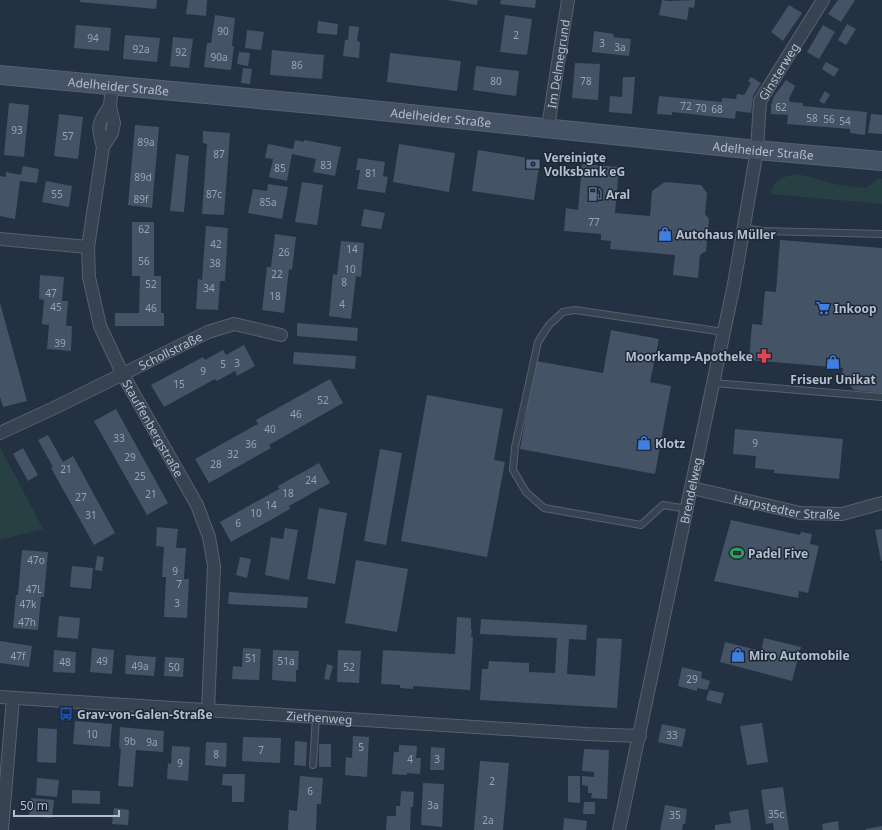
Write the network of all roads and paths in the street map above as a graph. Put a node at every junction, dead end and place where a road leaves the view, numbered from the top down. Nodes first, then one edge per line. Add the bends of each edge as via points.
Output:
1 (568, 0) edge
2 (823, 0) edge
3 (0, 75) edge
4 (112, 86) junction
5 (548, 127) junction
6 (757, 150) junction
7 (882, 161) edge
8 (744, 228) junction
9 (882, 234) edge
10 (0, 239) edge
11 (88, 247) junction
12 (724, 332) junction
13 (281, 335) dead end
14 (123, 374) junction
15 (714, 383) junction
16 (882, 397) edge
17 (0, 433) edge
18 (692, 488) junction
19 (882, 503) edge
20 (688, 509) junction
21 (0, 697) edge
22 (13, 698) junction
23 (208, 710) junction
24 (316, 717) junction
25 (640, 736) junction
26 (313, 765) dead end
27 (2, 830) edge
28 (619, 830) edge

1 - 5 street, Im Delmegrund
2 - 6 street, Ginsterweg via 760,101
3 - 4 main road, Adelheider Straße
4 - 5 main road, Adelheider Straße
4 - 11 street, Stauffenbergstraße via 110,106 100,119 98,130 103,147
5 - 6 main road, Adelheider Straße
6 - 7 main road, Adelheider Straße
6 - 8 street, Brendelweg
8 - 9 lane via 763,231
8 - 12 street, Brendelweg
10 - 11 street
11 - 14 street, Stauffenbergstraße via 89,277 100,326
12 - 15 street, Brendelweg
12 - 20 lane via 574,310 563,312 549,325 538,342 515,447 513,470 526,492 544,508 641,525 663,505
13 - 14 street, Schollstraße via 234,324 208,332
14 - 17 street, Schollstraße
14 - 23 street, Stauffenbergstraße via 197,505 209,537 214,566
15 - 16 lane
15 - 18 street, Brendelweg
18 - 19 street, Harpstedter Straße via 800,513 842,514
18 - 20 street, Brendelweg
20 - 25 street, Brendelweg
21 - 22 street, Ziethenweg
22 - 23 street, Ziethenweg
22 - 27 street
23 - 24 street, Ziethenweg
24 - 25 street, Ziethenweg
24 - 26 lane
25 - 28 street, Brendelweg

